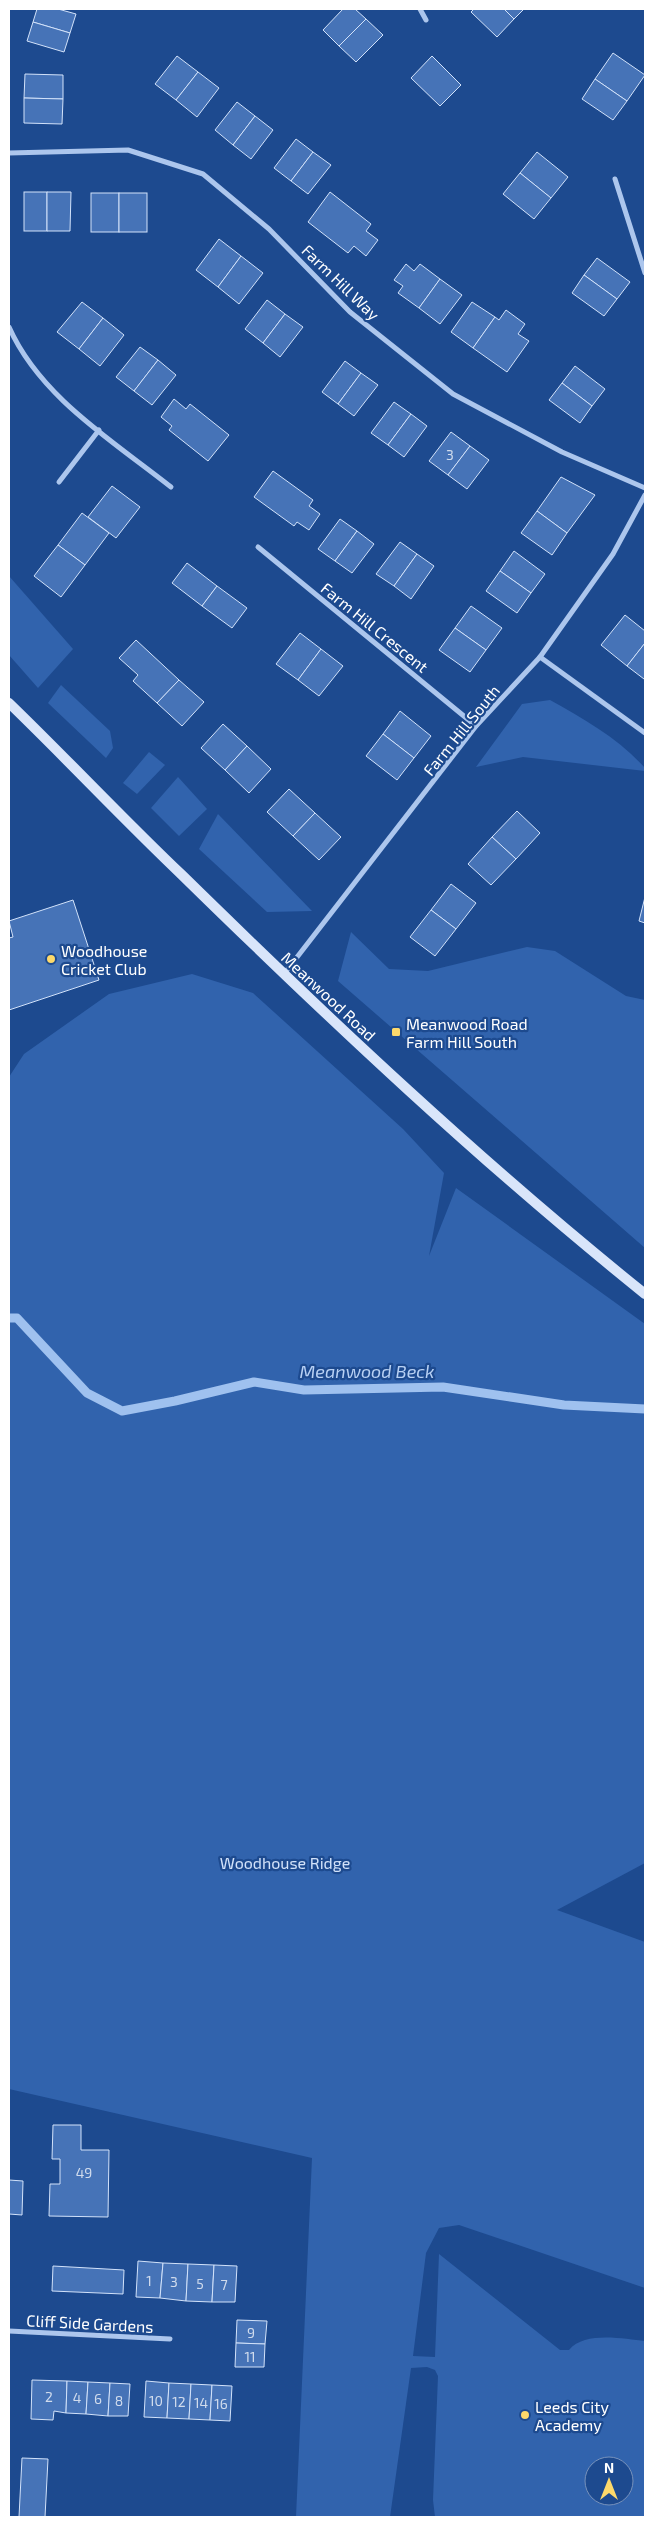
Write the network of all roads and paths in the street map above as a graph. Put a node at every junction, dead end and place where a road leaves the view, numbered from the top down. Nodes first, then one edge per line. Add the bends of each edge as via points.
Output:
1 (420, 9) edge
2 (426, 20) dead end
3 (9, 153) edge
4 (616, 179) dead end
5 (645, 273) edge
6 (9, 327) edge
7 (99, 430) junction
8 (59, 482) dead end
9 (171, 487) dead end
10 (645, 488) edge
11 (645, 495) edge
12 (258, 547) dead end
13 (540, 657) junction
14 (9, 702) edge
15 (476, 726) junction
16 (645, 733) edge
17 (284, 974) junction
18 (645, 1294) edge
19 (9, 2331) edge
20 (170, 2339) dead end

1 - 2 street
3 - 10 street, Farm Hill Way via 128,150 202,174 269,229 350,312 453,394 562,452
4 - 5 street
6 - 7 street via 18,348 59,398
7 - 8 street
7 - 9 street
11 - 13 street, Farm Hill South via 613,554
12 - 15 street, Farm Hill Crescent
13 - 15 street, Farm Hill South
13 - 16 street
14 - 17 street, Meanwood Road
15 - 17 street, Farm Hill South
17 - 18 street, Meanwood Road via 450,1128
19 - 20 street, Cliff Side Gardens

